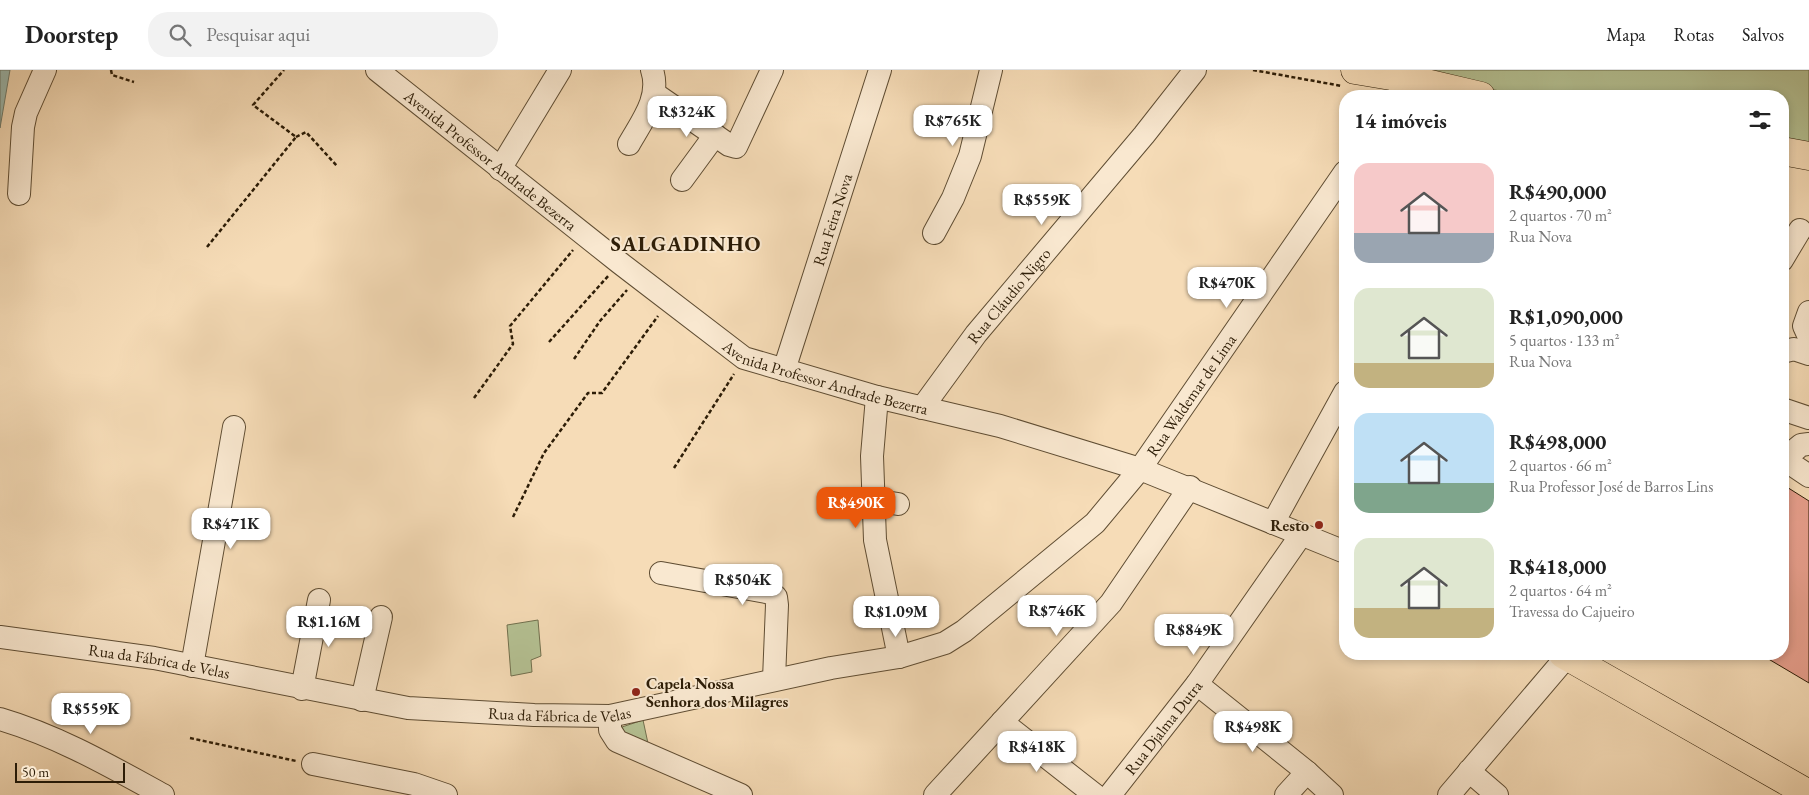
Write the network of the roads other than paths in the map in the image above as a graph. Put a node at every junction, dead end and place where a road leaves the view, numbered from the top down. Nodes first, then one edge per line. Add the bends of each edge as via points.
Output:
1 (45, 70) edge
2 (377, 70) edge
3 (560, 70) edge
4 (652, 70) edge
5 (772, 70) edge
6 (880, 70) edge
7 (991, 70) edge
8 (1195, 70) edge
9 (1351, 79) edge
10 (1404, 88) edge
11 (1424, 90) edge
12 (655, 94) junction
13 (715, 135) junction
14 (628, 144) dead end
15 (500, 169) junction
16 (682, 180) dead end
17 (1339, 181) edge
18 (19, 194) dead end
19 (1800, 230) dead end
20 (934, 234) dead end
21 (1789, 248) edge
22 (1809, 312) edge
23 (1809, 336) edge
24 (1789, 350) edge
25 (1809, 354) edge
26 (784, 370) junction
27 (877, 397) junction
28 (1339, 403) edge
29 (922, 408) junction
30 (1789, 411) edge
31 (1809, 418) edge
32 (234, 427) dead end
33 (1797, 451) edge
34 (1140, 469) junction
35 (1809, 476) edge
36 (1190, 487) junction
37 (873, 500) junction
38 (898, 504) dead end
39 (1273, 523) junction
40 (1301, 535) junction
41 (1339, 550) edge
42 (661, 573) dead end
43 (319, 600) dead end
44 (381, 618) dead end
45 (0, 637) edge
46 (899, 657) junction
47 (1561, 660) edge
48 (1576, 660) edge
49 (192, 666) junction
50 (774, 679) junction
51 (1197, 684) junction
52 (302, 689) junction
53 (362, 700) junction
54 (610, 716) junction
55 (0, 719) edge
56 (1002, 722) junction
57 (312, 764) road end
58 (1469, 771) junction
59 (1307, 772) junction
60 (1809, 794) edge
61 (163, 795) edge
62 (446, 795) edge
63 (741, 795) edge
64 (935, 795) edge
65 (1094, 795) edge
66 (1110, 795) edge
67 (1286, 795) edge
68 (1332, 795) edge
69 (1450, 795) edge
70 (1497, 795) edge

1 - 18 street via 22,127
2 - 15 street, Avenida Professor Andrade Bezerra
3 - 15 street
4 - 12 street
5 - 13 street via 738,146 735,148
6 - 26 street, Rua Feira Nova
7 - 20 street via 970,156
8 - 29 street, Rua Cláudio Nigro via 976,334
9 - 10 main road
10 - 11 main road
12 - 13 street
12 - 14 street
13 - 16 street
15 - 26 street, Avenida Professor Andrade Bezerra via 744,358
17 - 34 street, Rua Waldemar de Lima
19 - 21 street
22 - 23 street via 1804,326
24 - 25 street
26 - 27 street, Avenida Professor Andrade Bezerra
27 - 29 street, Avenida Professor Andrade Bezerra
27 - 37 street via 872,456
28 - 39 street
29 - 34 street, Avenida Professor Andrade Bezerra via 1000,426
30 - 31 street
32 - 49 street
33 - 35 street
34 - 36 street, Avenida Professor Andrade Bezerra
34 - 46 street, Rua da Fábrica de Velas via 1095,523 964,631 945,643
36 - 39 street, Avenida Professor Andrade Bezerra
36 - 56 street via 1111,603
37 - 38 street
37 - 46 street via 875,540
39 - 40 street, Avenida Professor Andrade Bezerra
40 - 41 street, Avenida Professor Andrade Bezerra
40 - 51 street, Rua Djalma Dutra
42 - 50 street via 772,593 777,605
43 - 52 street
44 - 53 street
45 - 49 street, Rua da Fábrica de Velas
46 - 50 street, Rua da Fábrica de Velas
47 - 58 street
48 - 60 main road
49 - 52 street, Rua da Fábrica de Velas
50 - 54 street, Rua da Fábrica de Velas
51 - 59 street
51 - 66 street, Rua Djalma Dutra
52 - 53 street, Rua da Fábrica de Velas
53 - 54 street, Rua da Fábrica de Velas via 408,708
54 - 63 street via 610,730 617,741
55 - 61 street via 65,743
56 - 64 street
56 - 65 street
57 - 62 street via 414,784
58 - 69 street
58 - 70 street
59 - 67 street
59 - 68 street

